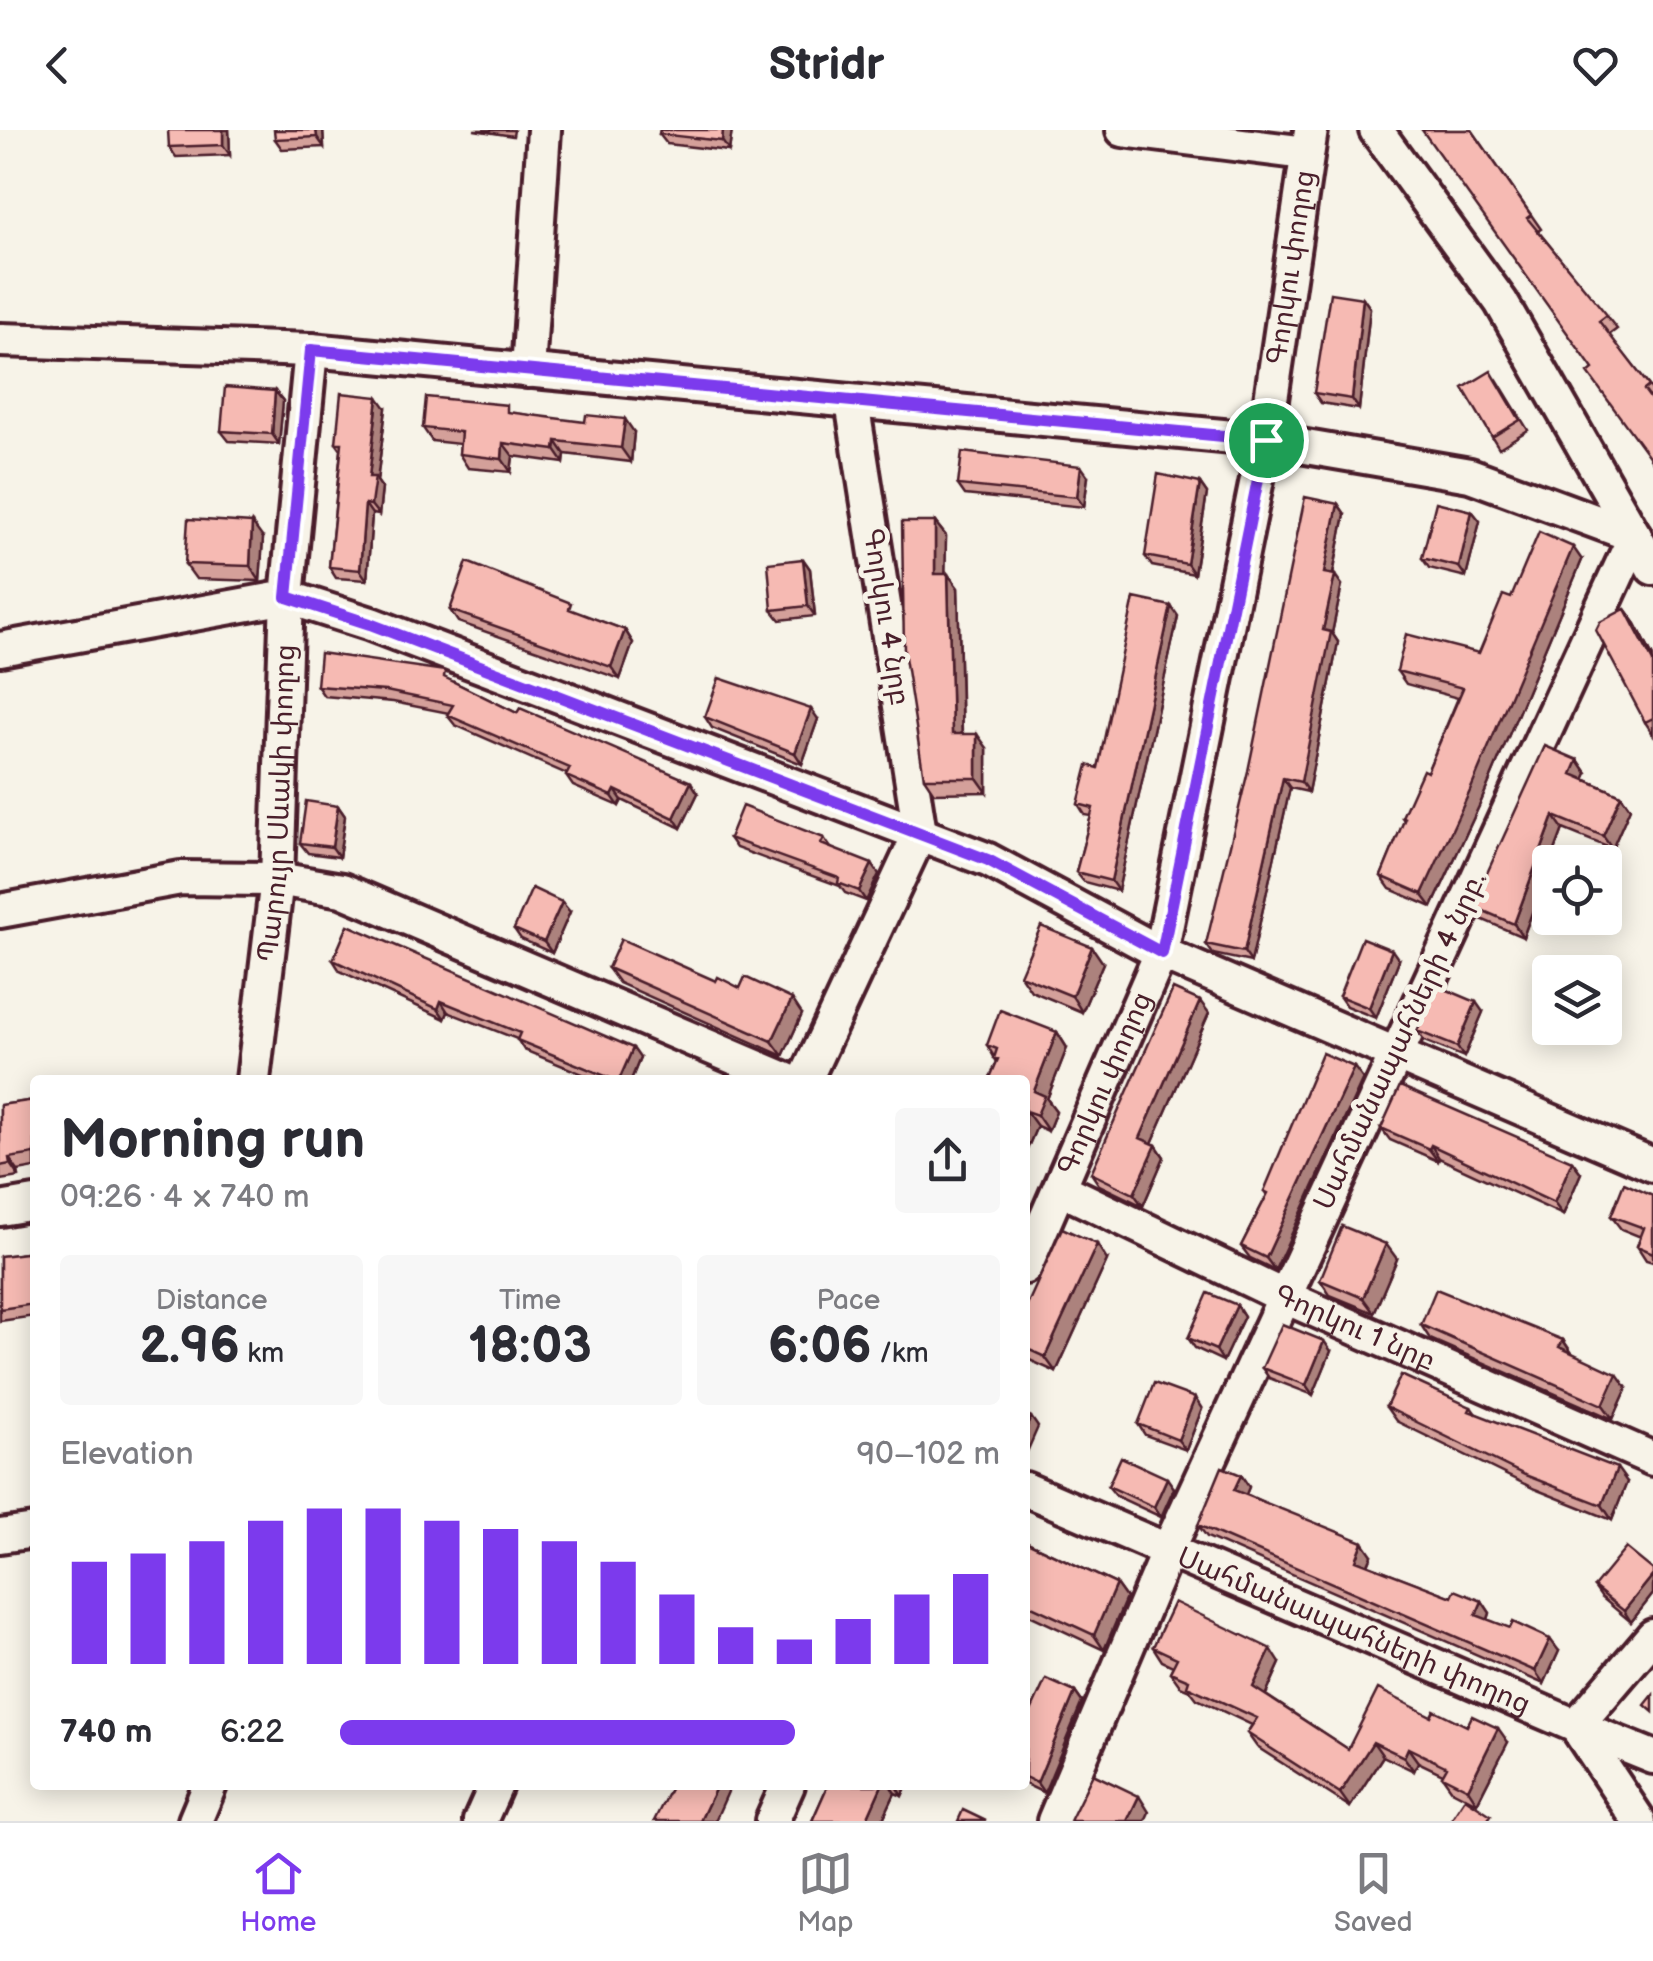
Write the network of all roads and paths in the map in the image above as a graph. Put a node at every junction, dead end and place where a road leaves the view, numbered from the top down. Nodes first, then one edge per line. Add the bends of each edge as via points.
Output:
1 (544, 130) edge
2 (1123, 130) edge
3 (1376, 130) edge
4 (1308, 142) edge
5 (0, 340) edge
6 (311, 350) junction
7 (528, 371) junction
8 (852, 402) junction
9 (1266, 440) junction
10 (1635, 536) junction
11 (1653, 568) edge
12 (287, 597) junction
13 (0, 649) edge
14 (920, 833) junction
15 (277, 879) junction
16 (0, 910) edge
17 (1162, 953) junction
18 (1394, 1052) junction
19 (254, 1075) edge
20 (775, 1075) edge
21 (807, 1075) edge
22 (1653, 1165) edge
23 (1061, 1189) junction
24 (30, 1204) edge
25 (0, 1209) edge
26 (1030, 1256) edge
27 (1283, 1296) junction
28 (1653, 1459) edge
29 (1030, 1491) edge
30 (30, 1532) edge
31 (0, 1536) edge
32 (1169, 1548) junction
33 (1653, 1636) edge
34 (1576, 1726) junction
35 (1653, 1757) edge
36 (208, 1790) edge
37 (494, 1790) edge
38 (786, 1790) edge
39 (195, 1821) edge
40 (480, 1821) edge
41 (772, 1821) edge
42 (1054, 1821) edge
43 (1639, 1821) edge

1 - 7 street
2 - 4 street
3 - 10 street via 1500,302
4 - 9 street, Գորկու փողոց
5 - 6 street
6 - 7 street
6 - 12 street, Պարույր Սևակի փողոց
7 - 8 street
8 - 9 street
8 - 14 street, Գորկու 4 նրբ
9 - 10 street via 1470,475
9 - 17 street, Գորկու փողոց
10 - 11 street
10 - 18 street, Սահմանապահների 4 նրբ.
12 - 13 street
12 - 14 street
12 - 15 street, Պարույր Սևակի փողոց
14 - 17 street via 988,860
14 - 21 street
15 - 16 street via 181,878
15 - 19 street, Պարույր Սևակի փողոց
15 - 20 street via 342,890
17 - 18 street
17 - 23 street, Գորկու փողոց
18 - 22 street
18 - 27 street, Սահմանապահների 4 նրբ.
23 - 26 street, Գորկու փողոց
23 - 27 street, Գորկու 1 նրբ
24 - 25 street
27 - 28 street, Գորկու 1 նրբ
27 - 32 street, Սահմանապահների 4 նրբ.
29 - 32 street, Սահմանապահների փողոց
30 - 31 street
32 - 34 street, Սահմանապահների փողոց
32 - 42 street, Սահմանապահների 4 նրբ.
33 - 34 street
34 - 35 street, Սահմանապահների փողոց
34 - 43 street
36 - 39 street
37 - 40 street
38 - 41 street

